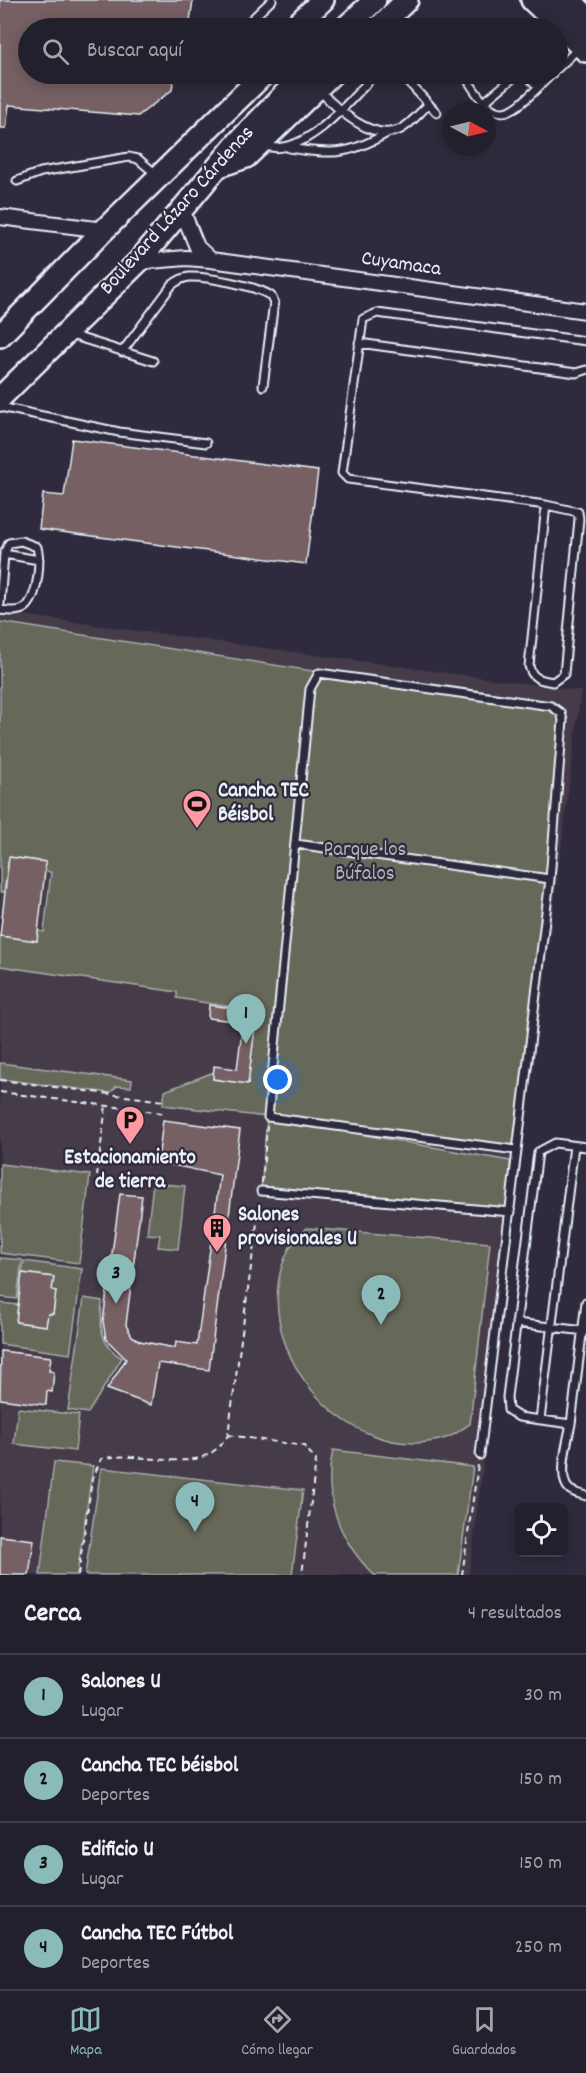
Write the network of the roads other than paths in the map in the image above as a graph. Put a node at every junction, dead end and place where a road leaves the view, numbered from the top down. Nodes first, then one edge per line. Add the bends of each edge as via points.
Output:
1 (272, 0) edge
2 (322, 0) edge
3 (339, 0) edge
4 (375, 0) edge
5 (407, 0) edge
6 (532, 0) edge
7 (556, 0) edge
8 (570, 0) edge
9 (586, 16) edge
10 (252, 18) edge
11 (311, 18) edge
12 (317, 18) edge
13 (356, 18) edge
14 (388, 18) edge
15 (549, 18) edge
16 (568, 34) edge
17 (585, 42) edge
18 (568, 59) edge
19 (244, 84) edge
20 (254, 84) edge
21 (311, 84) edge
22 (313, 84) edge
23 (322, 84) edge
24 (365, 84) edge
25 (410, 84) edge
26 (471, 84) edge
27 (506, 84) edge
28 (535, 84) edge
29 (541, 84) edge
30 (538, 87) junction
31 (482, 102) edge
32 (484, 102) edge
33 (429, 104) junction
34 (226, 111) junction
35 (339, 111) junction
36 (496, 111) edge
37 (437, 113) dead end
38 (389, 132) junction
39 (259, 144) junction
40 (289, 148) junction
41 (219, 166) junction
42 (158, 176) junction
43 (17, 181) dead end
44 (182, 210) junction
45 (0, 217) edge
46 (104, 230) junction
47 (211, 260) junction
48 (138, 262) junction
49 (586, 311) edge
50 (65, 333) junction
51 (0, 336) edge
52 (586, 340) edge
53 (359, 343) junction
54 (122, 352) junction
55 (153, 362) dead end
56 (586, 370) edge
57 (263, 386) dead end
58 (0, 398) edge
59 (0, 407) edge
60 (206, 443) dead end
61 (546, 505) junction
62 (4, 554) junction
63 (39, 560) junction
64 (0, 604) edge
65 (0, 610) edge
66 (296, 844) junction
67 (550, 879) junction
68 (574, 1146) junction
69 (586, 1147) edge
70 (516, 1150) junction
71 (261, 1191) road end
72 (511, 1212) junction
73 (586, 1302) edge
74 (516, 1323) junction
75 (552, 1326) junction
76 (584, 1331) edge
77 (540, 1420) junction
78 (570, 1424) junction
79 (480, 1455) road end
80 (586, 1496) edge

1 - 10 lane
2 - 11 main road
3 - 12 main road
4 - 13 main road
5 - 14 main road
6 - 15 main road
7 - 17 main road
8 - 9 main road
16 - 17 main road
17 - 18 lane
19 - 34 main road
20 - 34 main road, Boulevard Lázaro Cárdenas
21 - 41 main road, Boulevard Lázaro Cárdenas
22 - 39 main road
23 - 35 lane
24 - 35 lane
25 - 33 lane
26 - 31 lane
27 - 32 lane
28 - 30 lane
29 - 30 lane
30 - 36 lane via 514,110
33 - 37 lane
33 - 38 lane via 400,130
34 - 42 main road, Boulevard Lázaro Cárdenas
35 - 38 lane via 367,127
35 - 40 lane
38 - 40 lane via 344,152 328,154
39 - 40 lane via 274,150
39 - 41 main road via 246,157
41 - 44 main road, Boulevard Lázaro Cárdenas
42 - 43 lane via 138,159 129,157 41,172
42 - 46 main road, Boulevard Lázaro Cárdenas
44 - 47 street via 197,247
44 - 48 main road, Boulevard Lázaro Cárdenas
45 - 46 street
46 - 51 main road, Boulevard Lázaro Cárdenas
47 - 48 street, Cuyamaca
47 - 49 street, Cuyamaca
48 - 50 main road, Boulevard Lázaro Cárdenas
50 - 54 lane
50 - 58 main road, Boulevard Lázaro Cárdenas
52 - 53 lane via 377,313 363,319
53 - 56 lane via 576,373
53 - 61 lane via 341,466 348,479
54 - 55 lane
54 - 57 lane via 172,285 180,280 213,280 258,290 274,302
59 - 60 lane via 119,432
61 - 61 lane via 529,666 538,680 553,682 564,674 579,519 578,512 570,508
62 - 63 lane
62 - 63 lane via 9,543 21,541 37,547
62 - 64 lane
63 - 65 lane via 34,594 28,605 21,610
66 - 67 lane
66 - 67 lane via 310,689 315,676 324,673 551,706 561,713 564,726
66 - 70 lane via 268,1117
67 - 70 lane
68 - 69 lane
68 - 74 lane via 555,1143 538,1152
68 - 75 lane
70 - 72 lane
71 - 72 lane
72 - 79 lane
73 - 76 lane
74 - 75 lane
74 - 77 lane via 508,1410 519,1417
75 - 76 lane
75 - 77 lane
76 - 78 lane
77 - 78 lane
78 - 80 lane via 564,1483

